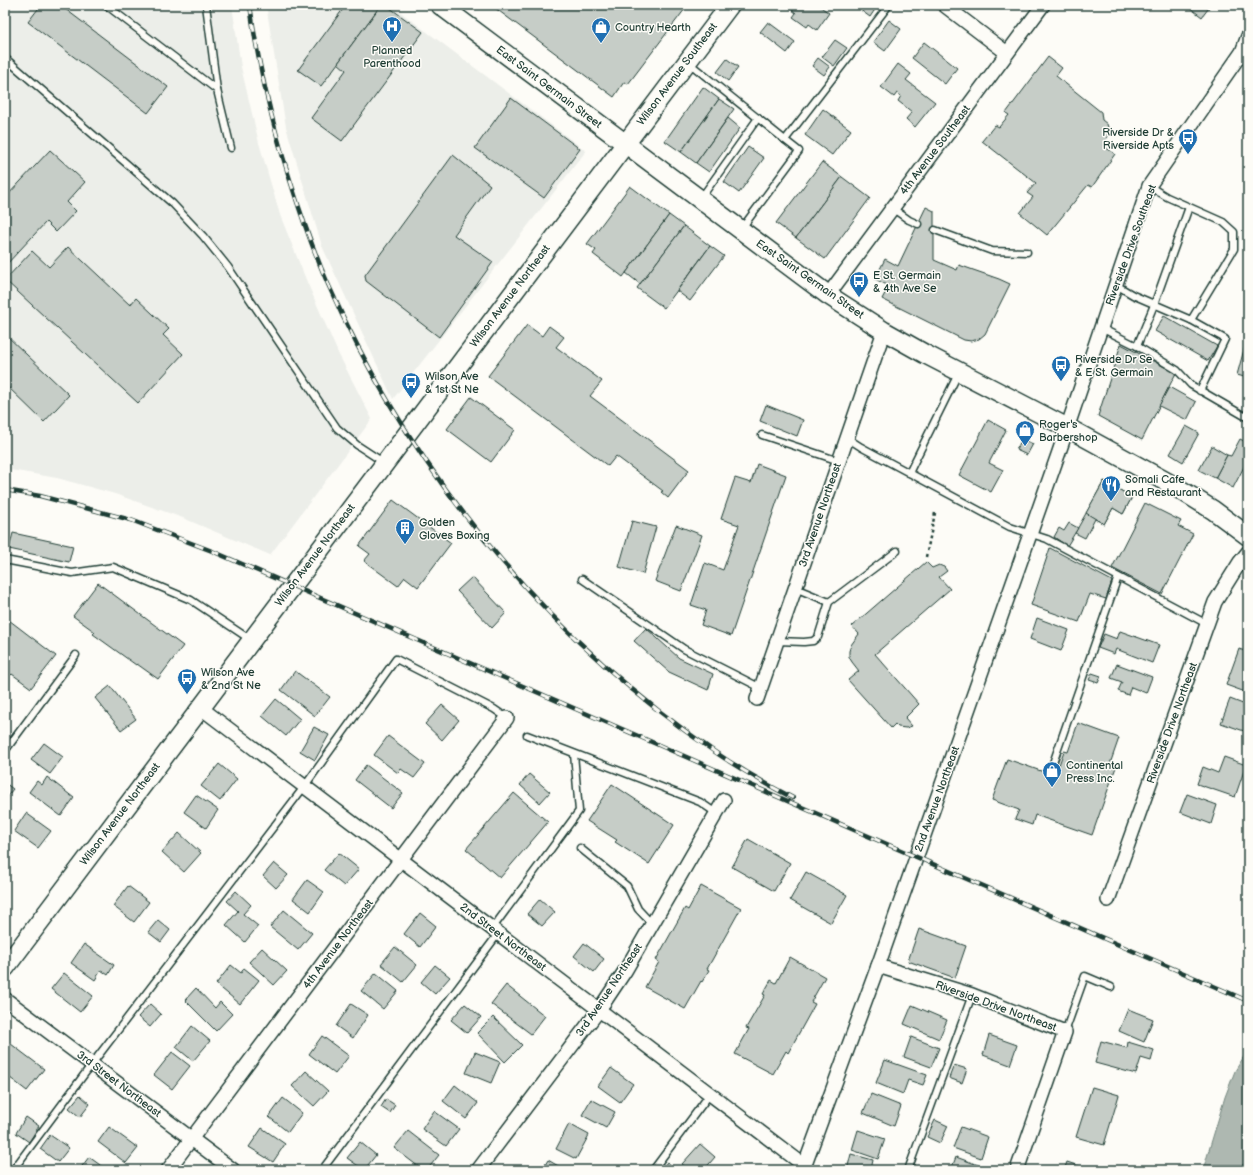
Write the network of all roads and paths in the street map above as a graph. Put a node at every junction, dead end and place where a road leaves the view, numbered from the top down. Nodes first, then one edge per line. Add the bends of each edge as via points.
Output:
1 (106, 5) edge
2 (206, 5) edge
3 (440, 5) edge
4 (730, 5) edge
5 (889, 5) edge
6 (944, 5) edge
7 (1043, 5) edge
8 (1248, 36) edge
9 (1007, 53) junction
10 (5, 58) edge
11 (687, 62) junction
12 (216, 90) junction
13 (758, 118) junction
14 (785, 140) junction
15 (625, 143) junction
16 (231, 148) dead end
17 (1149, 186) junction
18 (700, 199) junction
19 (1188, 207) junction
20 (892, 208) junction
21 (918, 224) dead end
22 (741, 230) junction
23 (934, 230) dead end
24 (1027, 252) dead end
25 (1116, 285) junction
26 (828, 295) junction
27 (1154, 305) junction
28 (1191, 320) junction
29 (1101, 328) junction
30 (884, 331) junction
31 (1137, 346) junction
32 (960, 372) junction
33 (1200, 391) junction
34 (1248, 418) edge
35 (1068, 428) junction
36 (762, 435) dead end
37 (847, 438) junction
38 (839, 461) junction
39 (384, 463) junction
40 (909, 473) junction
41 (935, 513) dead end
42 (1030, 534) junction
43 (1248, 536) edge
44 (897, 551) dead end
45 (1248, 552) edge
46 (926, 558) dead end
47 (5, 560) edge
48 (1118, 578) junction
49 (582, 579) dead end
50 (795, 588) junction
51 (829, 602) junction
52 (1207, 624) junction
53 (251, 640) junction
54 (777, 642) junction
55 (76, 655) dead end
56 (759, 694) joint
57 (201, 708) junction
58 (507, 718) joint
59 (527, 736) dead end
60 (5, 751) edge
61 (574, 754) junction
62 (1052, 766) dead end
63 (304, 787) junction
64 (724, 800) dead end
65 (716, 813) junction
66 (580, 848) dead end
67 (401, 860) junction
68 (1108, 900) dead end
69 (652, 924) junction
70 (495, 932) junction
71 (878, 966) junction
72 (5, 968) edge
73 (1111, 987) dead end
74 (972, 995) junction
75 (5, 999) edge
76 (599, 1010) junction
77 (1066, 1032) junction
78 (92, 1064) junction
79 (710, 1094) junction
80 (191, 1139) junction
81 (804, 1168) edge
82 (13, 1170) edge
83 (168, 1170) edge
84 (233, 1170) edge
85 (322, 1170) edge
86 (478, 1170) edge
87 (653, 1170) edge
88 (908, 1170) edge
89 (1017, 1170) edge

1 - 12 lane
2 - 12 lane
3 - 15 street, East Saint Germain Street
4 - 11 street, Wilson Avenue Southeast
5 - 14 lane
6 - 9 street
7 - 9 street, 4th Avenue Southeast
8 - 17 street, Riverside Drive Southeast via 1242,52
9 - 20 street, 4th Avenue Southeast
10 - 39 lane via 173,204 203,236 228,267 337,428
11 - 13 lane
11 - 15 street, Wilson Avenue Southeast
12 - 16 lane
13 - 14 lane
13 - 18 lane
14 - 22 lane via 799,150
15 - 18 street, East Saint Germain Street
15 - 39 street, Wilson Avenue Northeast
17 - 19 lane
17 - 25 street, Riverside Drive Southeast
18 - 22 street, East Saint Germain Street
19 - 27 lane
19 - 28 lane via 1223,222 1234,232 1234,249
20 - 21 lane
20 - 26 street, 4th Avenue Southeast
22 - 26 street, East Saint Germain Street
23 - 24 lane via 992,252
25 - 27 lane
25 - 29 street, Riverside Drive Southeast
26 - 30 street, East Saint Germain Street
27 - 28 lane
27 - 31 lane
28 - 33 lane via 1224,339
29 - 31 lane
29 - 35 street, Riverside Drive Southeast
30 - 32 street, East Saint Germain Street
30 - 37 street, 3rd Avenue Northeast
31 - 33 lane via 1177,370 1190,386
32 - 35 street, East Saint Germain Street
32 - 40 lane
33 - 34 lane
35 - 42 street, 2nd Avenue Northeast
35 - 43 street, East Saint Germain Street via 1176,487
36 - 38 lane
37 - 38 street, 3rd Avenue Northeast
37 - 40 lane
38 - 50 street, 3rd Avenue Northeast
39 - 53 street, Wilson Avenue Northeast
40 - 42 lane via 1010,527
41 - 46 path
42 - 48 lane via 1047,539
42 - 71 street, 2nd Avenue Northeast
44 - 51 lane
45 - 52 street, Riverside Drive Northeast via 1215,602
47 - 53 lane via 72,573 113,567 191,600
48 - 52 lane
48 - 62 lane
49 - 56 lane via 684,650
50 - 51 lane
50 - 54 street, 3rd Avenue Northeast
51 - 54 lane via 818,637 813,641
52 - 68 street, Riverside Drive Northeast
53 - 57 street, Wilson Avenue Northeast
54 - 56 street, 3rd Avenue Northeast
55 - 60 lane
57 - 63 street, 2nd Street Northeast
57 - 72 street, Wilson Avenue Northeast
58 - 63 lane via 396,659
58 - 67 street, 4th Avenue Northeast
59 - 61 lane
61 - 65 lane via 700,802
61 - 70 lane via 579,811
63 - 67 street, 2nd Street Northeast
63 - 78 lane
64 - 65 street, 3rd Avenue Northeast
65 - 69 street, 3rd Avenue Northeast
66 - 69 lane via 627,886 638,909
67 - 70 street, 2nd Street Northeast
67 - 80 street, 4th Avenue Northeast
69 - 76 street, 3rd Avenue Northeast
70 - 76 street, 2nd Street Northeast
70 - 85 lane
71 - 74 street, Riverside Drive Northeast
71 - 81 street, 2nd Avenue Northeast
73 - 77 lane via 1085,976
74 - 77 street, Riverside Drive Northeast
74 - 88 lane
75 - 78 street, 3rd Street Northeast
76 - 79 street, 2nd Street Northeast
76 - 86 street, 3rd Avenue Northeast
77 - 89 street, Riverside Drive Northeast
78 - 80 street, 3rd Street Northeast
78 - 82 lane
79 - 81 street, 2nd Street Northeast
79 - 87 lane
80 - 83 street, 4th Avenue Northeast
80 - 84 street, 3rd Street Northeast

